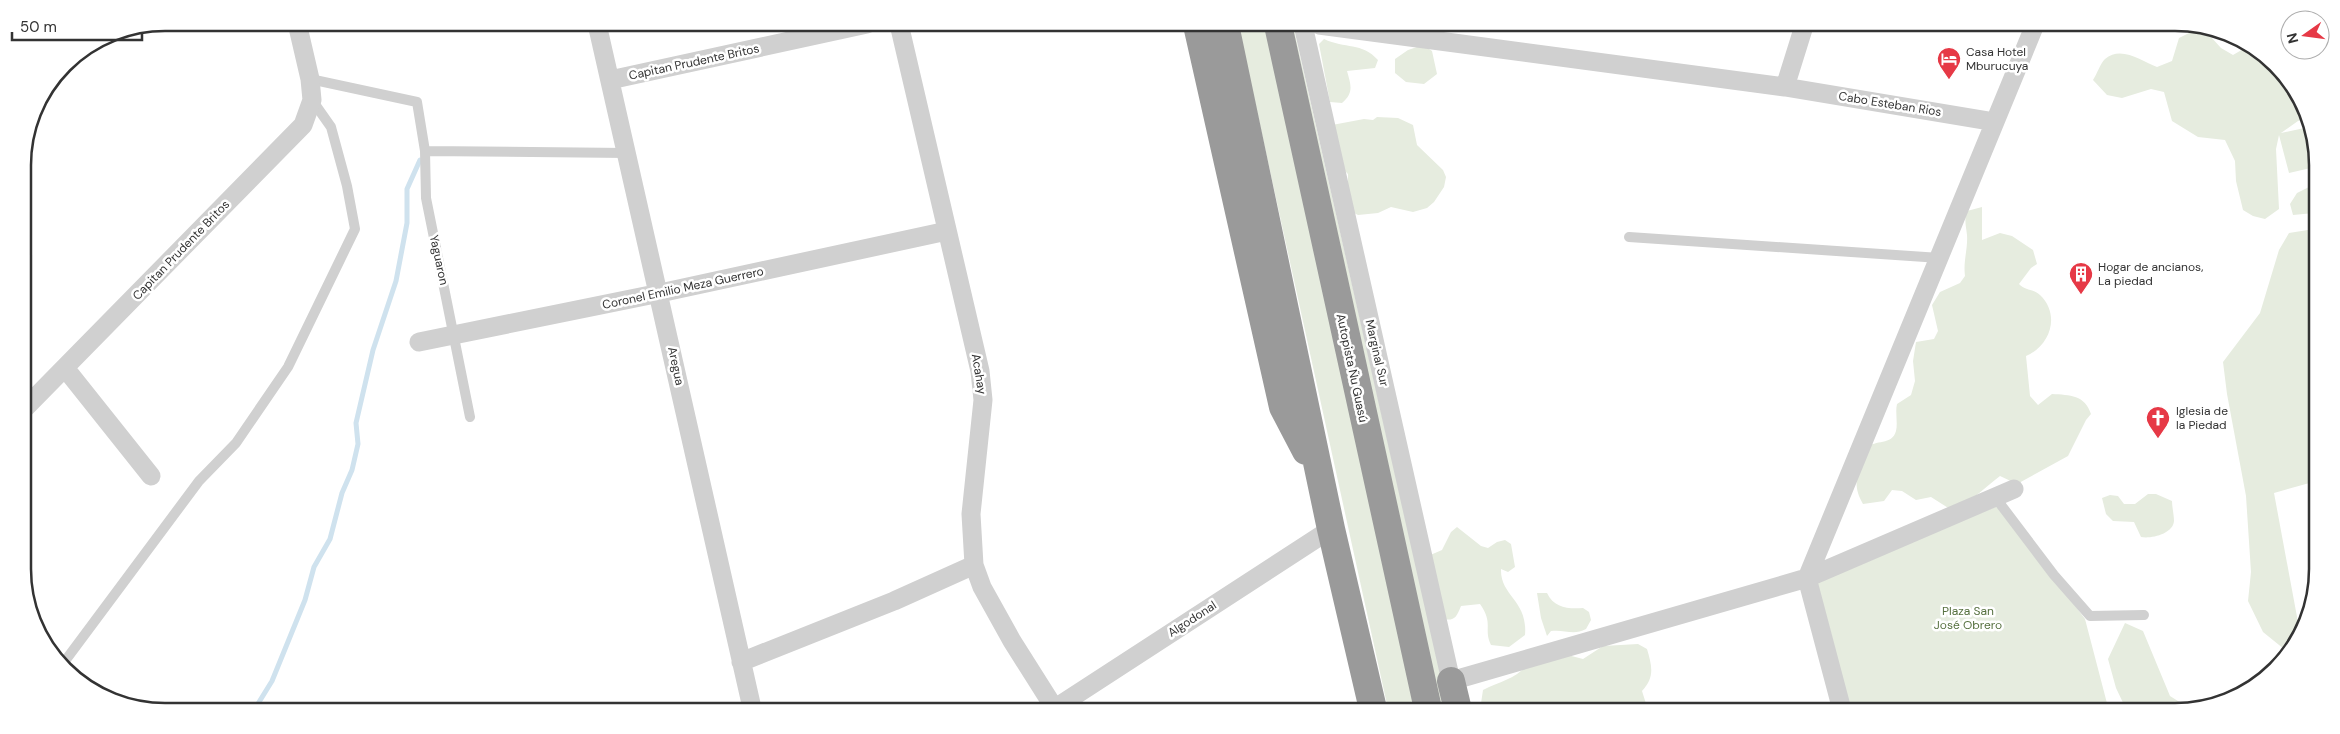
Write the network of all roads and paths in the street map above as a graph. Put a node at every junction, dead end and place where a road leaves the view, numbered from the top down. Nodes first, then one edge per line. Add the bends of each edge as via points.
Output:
1 (299, 31) edge
2 (599, 31) edge
3 (835, 31) edge
4 (901, 31) edge
5 (1198, 31) edge
6 (1225, 31) edge
7 (1279, 31) edge
8 (1304, 31) edge
9 (1364, 31) edge
10 (1802, 31) edge
11 (2032, 31) edge
12 (310, 79) junction
13 (610, 80) junction
14 (1785, 87) junction
15 (312, 100) junction
16 (1995, 122) junction
17 (425, 151) junction
18 (627, 153) junction
19 (947, 230) junction
20 (1629, 236) dead end
21 (1940, 258) junction
22 (660, 293) junction
23 (455, 336) junction
24 (419, 342) dead end
25 (65, 368) junction
26 (31, 402) edge
27 (470, 417) dead end
28 (152, 476) dead end
29 (1321, 477) junction
30 (2014, 488) dead end
31 (1996, 497) junction
32 (1331, 529) junction
33 (974, 565) junction
34 (1807, 578) junction
35 (2144, 615) dead end
36 (67, 659) edge
37 (741, 662) junction
38 (1452, 681) junction
39 (1371, 702) edge
40 (1426, 702) edge
41 (1456, 702) edge
42 (1840, 702) edge
43 (751, 703) edge
44 (1052, 703) edge
45 (1063, 703) edge

1 - 12 street
2 - 13 street, Aregua
3 - 13 street, Capitan Prudente Britos
4 - 19 street, Acahay
5 - 29 highway via 1283,407
6 - 29 highway
7 - 40 highway, Autopista Ñu Guasú
8 - 38 street, Marginal Sur
9 - 14 street, Cabo Esteban Rios
10 - 14 street
11 - 16 street
12 - 15 street, Capitan Prudente Britos
12 - 17 lane, Yaguaron via 417,102
13 - 18 street, Aregua
14 - 16 street, Cabo Esteban Rios
15 - 25 street, Capitan Prudente Britos via 304,125
15 - 36 lane via 331,127 355,229 288,367 236,443 199,480
16 - 21 street
17 - 18 lane
17 - 23 lane, Yaguaron via 426,198
18 - 22 street, Aregua
19 - 22 street, Coronel Emilio Meza Guerrero
19 - 33 street, Acahay via 984,400 971,514
20 - 21 lane
21 - 34 street
22 - 23 street, Coronel Emilio Meza Guerrero
22 - 37 street, Aregua
23 - 24 street, Coronel Emilio Meza Guerrero
23 - 27 lane, Yaguaron
25 - 26 street, Capitan Prudente Britos
25 - 28 street
29 - 32 highway
30 - 31 street
31 - 34 street
31 - 35 lane via 2054,575 2090,616
32 - 39 highway
32 - 45 street, Algodonal
33 - 37 street
33 - 44 street, Acahay via 982,587 1012,641
34 - 38 street
34 - 42 street
37 - 43 street, Aregua
38 - 41 highway

